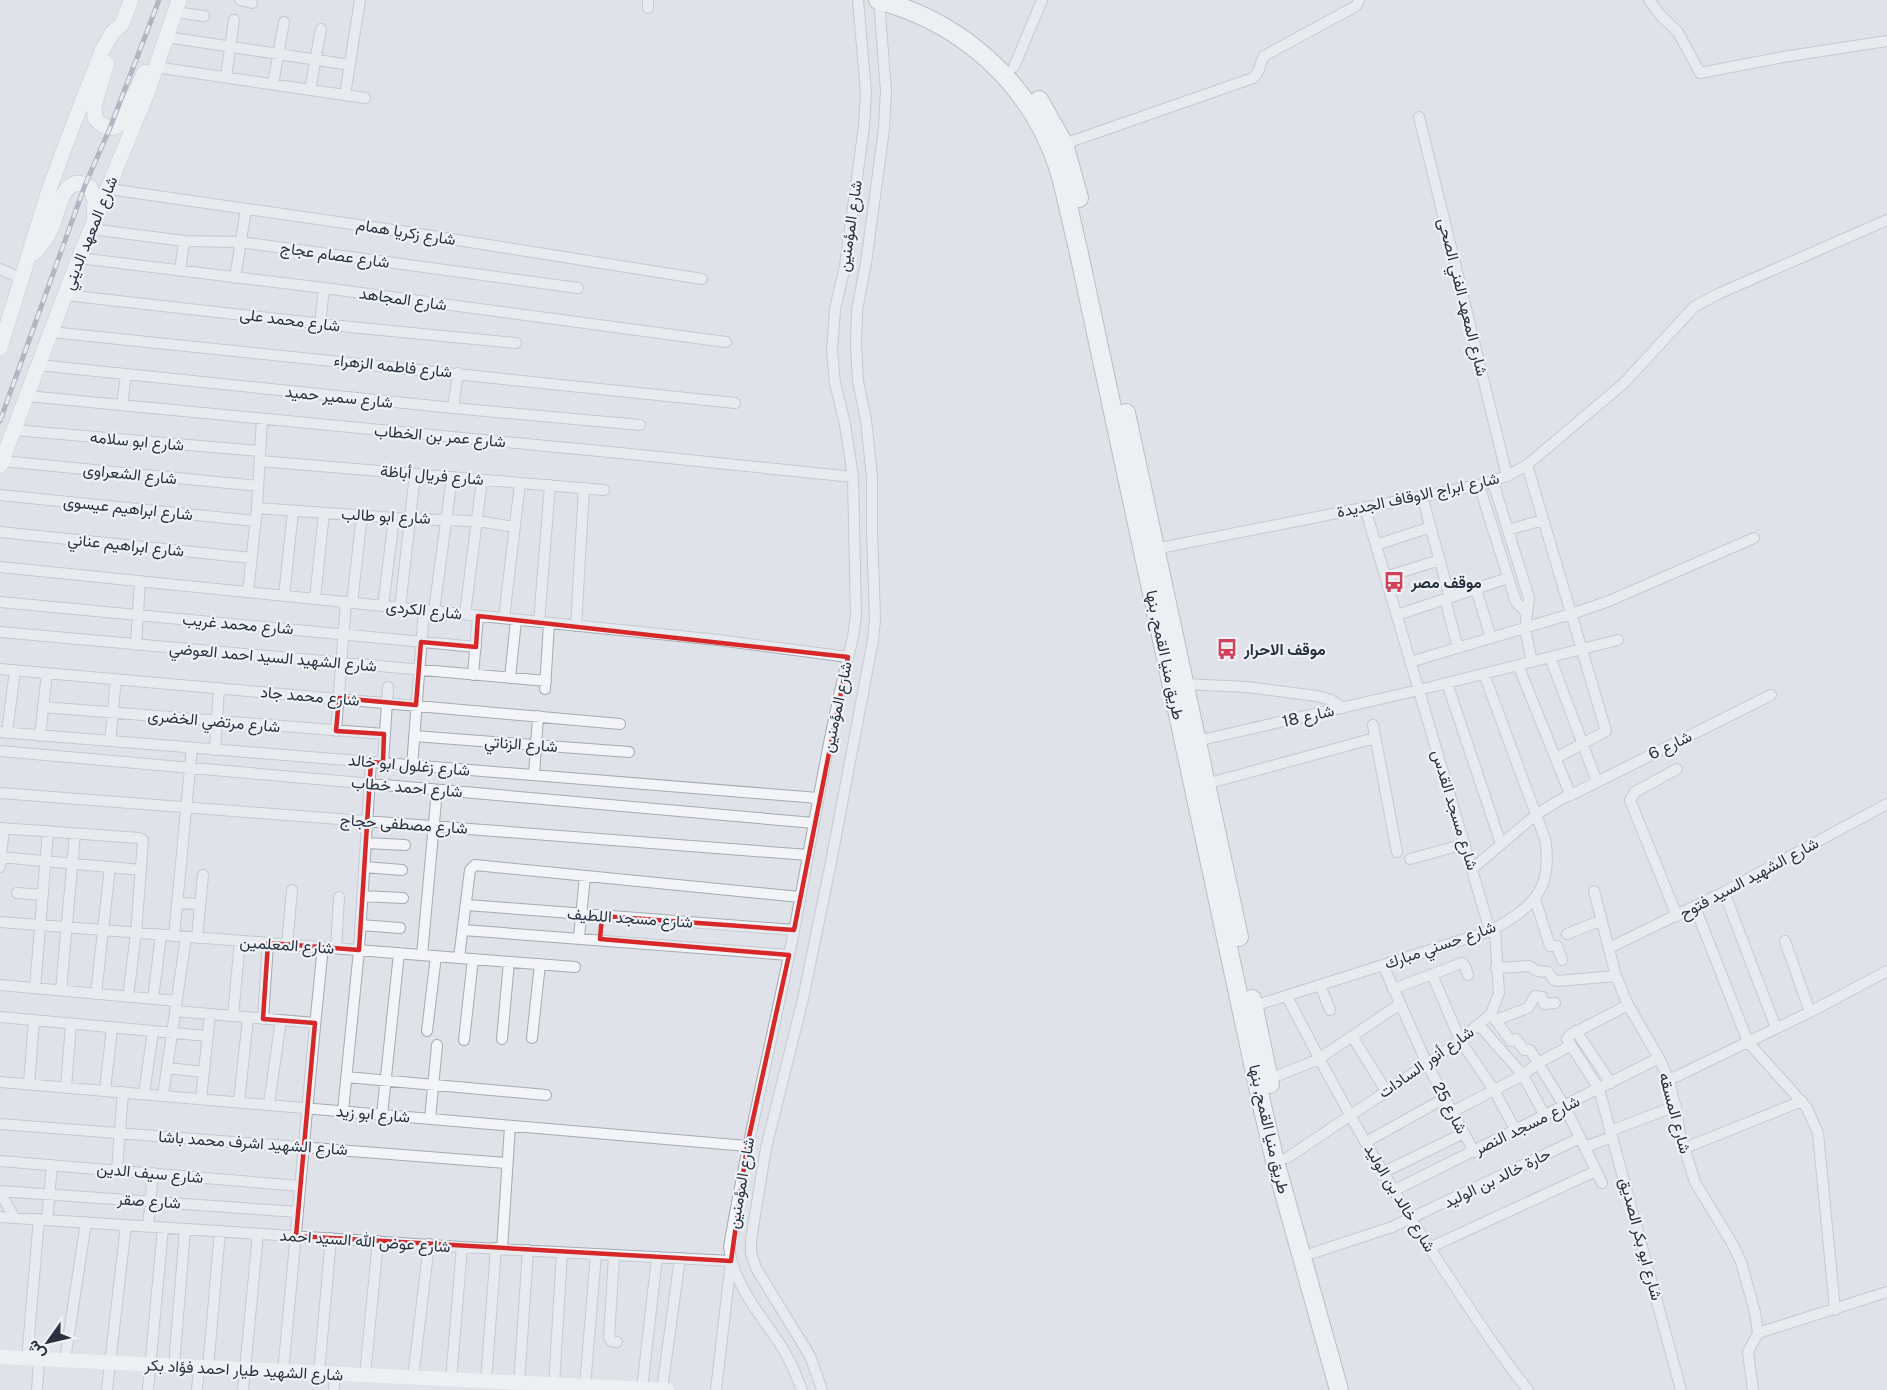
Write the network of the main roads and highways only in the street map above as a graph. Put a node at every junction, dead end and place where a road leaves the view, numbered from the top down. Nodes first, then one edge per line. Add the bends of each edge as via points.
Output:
1 (131, 0) edge
2 (879, 0) edge
3 (917, 0) edge
4 (177, 6) edge
5 (122, 24) junction
6 (158, 60) junction
7 (92, 229) junction
8 (29, 257) junction
9 (1096, 304) junction
10 (6, 308) edge
11 (1, 342) edge
12 (1, 464) edge
13 (1340, 1388) edge

1 - 5 main road
2 - 9 highway, طريق منيا القمح, بنها via 922,15 962,38 997,68 1027,103 1057,165
3 - 9 highway, طريق منيا القمح, بنها via 981,36 1037,96 1064,144 1076,185
4 - 6 main road, شارع المعهد الديني
5 - 6 main road via 94,106 99,123 110,128 120,123 141,80
5 - 8 main road via 102,51 50,187
6 - 7 main road, شارع المعهد الديني
7 - 8 main road via 94,193 85,184 72,186 64,192 46,239
7 - 12 main road, شارع المعهد الديني
8 - 10 main road via 23,279
9 - 13 highway, طريق منيا القمح, بنها via 1155,549
9 - 13 highway, طريق منيا القمح, بنها via 1263,1110
10 - 11 main road

